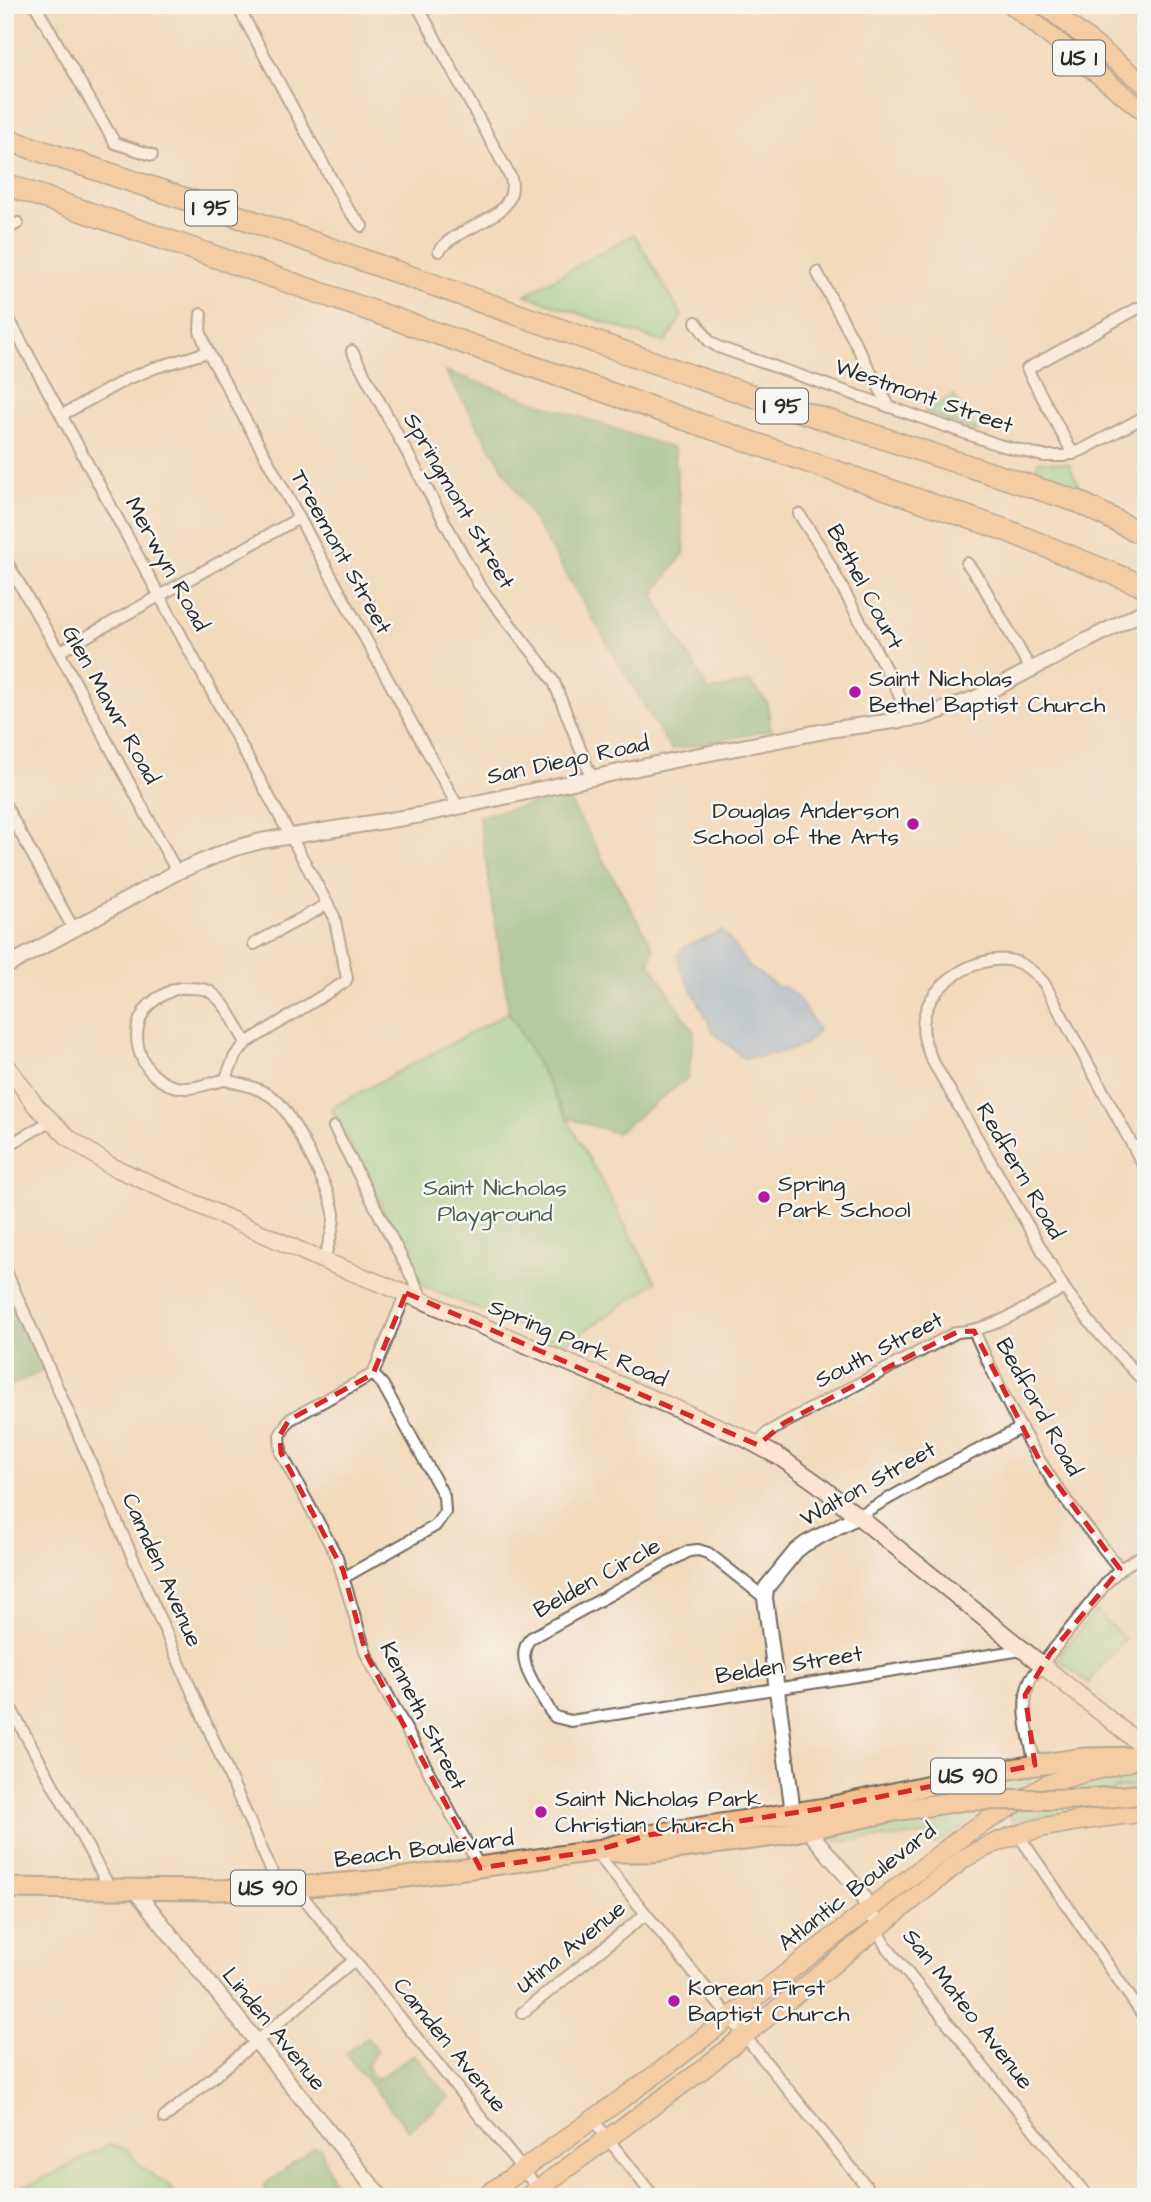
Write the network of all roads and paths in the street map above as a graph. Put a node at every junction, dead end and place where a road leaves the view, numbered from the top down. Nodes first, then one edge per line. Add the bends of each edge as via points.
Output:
1 (35, 5) edge
2 (417, 5) edge
3 (1012, 5) edge
4 (1044, 5) edge
5 (238, 6) edge
6 (1069, 24) junction
7 (1057, 41) junction
8 (1146, 85) edge
9 (1146, 113) edge
10 (5, 139) edge
11 (152, 155) dead end
12 (5, 184) edge
13 (18, 223) dead end
14 (362, 226) dead end
15 (5, 230) edge
16 (439, 251) dead end
17 (817, 272) dead end
18 (1138, 308) dead end
19 (5, 312) edge
20 (201, 314) dead end
21 (696, 322) dead end
22 (352, 351) dead end
23 (208, 352) junction
24 (889, 406) junction
25 (62, 415) junction
26 (1146, 415) edge
27 (1073, 454) junction
28 (799, 514) dead end
29 (299, 518) junction
30 (1146, 536) edge
31 (5, 559) edge
32 (967, 563) dead end
33 (1146, 587) edge
34 (160, 596) junction
35 (1146, 610) edge
36 (59, 652) junction
37 (1031, 670) junction
38 (909, 720) junction
39 (592, 779) junction
40 (5, 805) edge
41 (458, 807) junction
42 (292, 836) junction
43 (177, 872) junction
44 (328, 904) junction
45 (74, 930) junction
46 (254, 944) dead end
47 (5, 967) edge
48 (246, 1043) junction
49 (5, 1063) edge
50 (225, 1080) junction
51 (51, 1121) junction
52 (334, 1127) dead end
53 (5, 1147) edge
54 (1146, 1170) edge
55 (324, 1261) junction
56 (5, 1269) edge
57 (1064, 1288) junction
58 (406, 1293) junction
59 (424, 1301) junction
60 (974, 1331) junction
61 (373, 1374) junction
62 (1146, 1384) edge
63 (1021, 1429) junction
64 (758, 1444) junction
65 (856, 1517) junction
66 (1146, 1553) edge
67 (1120, 1569) junction
68 (345, 1577) junction
69 (765, 1598) junction
70 (1022, 1650) junction
71 (1041, 1665) junction
72 (775, 1688) junction
73 (5, 1698) edge
74 (1106, 1717) junction
75 (563, 1720) joint
76 (1146, 1749) edge
77 (1146, 1757) edge
78 (1097, 1764) junction
79 (1035, 1765) junction
80 (1146, 1794) edge
81 (1146, 1812) edge
82 (793, 1813) junction
83 (808, 1830) junction
84 (1017, 1833) junction
85 (595, 1851) junction
86 (480, 1868) junction
87 (5, 1888) edge
88 (110, 1888) junction
89 (287, 1888) junction
90 (134, 1889) junction
91 (869, 1910) junction
92 (646, 1914) junction
93 (877, 1927) junction
94 (353, 1961) junction
95 (523, 2013) dead end
96 (730, 2017) junction
97 (1146, 2020) edge
98 (745, 2036) junction
99 (255, 2043) junction
100 (164, 2118) dead end
101 (593, 2120) junction
102 (608, 2139) junction
103 (523, 2169) junction
104 (537, 2194) edge
105 (1086, 2196) edge
106 (381, 2197) edge
107 (484, 2197) edge
108 (654, 2197) edge
109 (875, 2197) edge

1 - 11 street via 114,143
2 - 16 street via 511,178 512,197 503,210 452,237
3 - 7 main road, US 1
4 - 6 main road, US 1
5 - 14 street via 347,208
6 - 7 street
6 - 8 main road, US 1
7 - 9 main road, US 1
10 - 30 highway, I 95 via 708,382 1079,502
12 - 33 highway, I 95 via 1008,531
13 - 15 street
17 - 24 street
18 - 27 street via 1027,369
19 - 25 street, Merwyn Road
20 - 23 street, Treemont Street via 200,331
21 - 24 street, Westmont Street via 718,347
22 - 39 street, Springmont Street via 479,585 560,693
23 - 25 street via 127,379
23 - 29 street, Treemont Street
24 - 27 street, Westmont Street via 1023,452 1054,457
25 - 34 street, Merwyn Road
26 - 27 street, Westmont Street
28 - 38 street, Bethel Court
29 - 34 street
29 - 41 street, Treemont Street
31 - 36 street, Glen Mawr Road
32 - 37 street
34 - 36 street
34 - 42 street, Merwyn Road
35 - 37 street, San Diego Road
36 - 43 street, Glen Mawr Road
37 - 38 street, San Diego Road via 957,706
38 - 39 street, San Diego Road via 835,729
39 - 41 street, San Diego Road
40 - 45 street
41 - 42 street, San Diego Road
42 - 43 street, San Diego Road via 232,849
42 - 44 street, Merwyn Road
43 - 45 street, San Diego Road
44 - 46 street
44 - 48 street, Merwyn Road via 345,982
45 - 47 street, San Diego Road
48 - 50 street via 234,1056
48 - 50 street via 221,1001 206,989 178,987 143,1011 135,1034 137,1049 157,1079 182,1088
49 - 51 main road, Spring Park Road
50 - 55 street via 259,1090 279,1102 327,1189 334,1214
51 - 53 street
51 - 55 main road, Spring Park Road via 108,1165
52 - 59 street
54 - 57 street, Redfern Road via 1036,974 1010,960 984,962 937,990 924,1018 926,1045
55 - 58 main road, Spring Park Road
56 - 89 street, Camden Avenue
57 - 60 street, South Street
57 - 62 street, Redfern Road
58 - 59 main road, Spring Park Road
58 - 61 street
59 - 64 main road, Spring Park Road
60 - 63 street, Bedford Road
60 - 64 street, South Street via 957,1332 897,1363 784,1423
61 - 68 street, Kenneth Street via 289,1420 279,1443
61 - 68 street via 444,1496 445,1512 435,1526
63 - 65 street, Walton Street
63 - 67 street, Bedford Road via 1056,1486
64 - 65 main road, Spring Park Road via 806,1475
65 - 69 street, Walton Street via 796,1551 766,1588
65 - 70 main road, Spring Park Road
66 - 67 street
67 - 71 street
68 - 86 street, Kenneth Street via 366,1654
69 - 72 street
69 - 75 street, Belden Circle via 708,1553 689,1551 531,1638 523,1648 524,1662 550,1712
70 - 71 main road, Spring Park Road
70 - 72 street, Belden Street
71 - 74 main road, Spring Park Road
71 - 79 street via 1027,1687 1024,1703
72 - 75 street, Belden Street
72 - 82 street
73 - 88 street
74 - 76 main road, Spring Park Road
74 - 78 main road via 1116,1746
77 - 78 highway, Beach Boulevard / US 90
78 - 79 highway, Beach Boulevard / US 90
78 - 91 main road, Atlantic Boulevard via 1048,1784 1003,1811 940,1853
79 - 82 highway, Beach Boulevard / US 90
80 - 83 highway, Beach Boulevard / US 90, bridge via 966,1800
81 - 84 main road, Atlantic Boulevard
82 - 83 main road, San Mateo Avenue
82 - 85 highway, Beach Boulevard / US 90 via 649,1835
83 - 85 highway, Beach Boulevard / US 90 via 651,1852
83 - 91 street, San Mateo Avenue via 860,1892
84 - 93 main road, Atlantic Boulevard via 962,1859
84 - 97 street
85 - 86 highway, Beach Boulevard / US 90
85 - 92 street
86 - 89 highway, Beach Boulevard / US 90
87 - 88 highway, Beach Boulevard / US 90
88 - 90 highway, Beach Boulevard / US 90
89 - 90 highway, Beach Boulevard / US 90
89 - 94 street, Camden Avenue
90 - 99 street, Linden Avenue
91 - 93 street, San Mateo Avenue
91 - 96 main road, Atlantic Boulevard
92 - 95 street, Utina Avenue
92 - 96 street
93 - 98 main road, Atlantic Boulevard
93 - 105 street, San Mateo Avenue via 885,1945
94 - 99 street
94 - 103 street, Camden Avenue
96 - 98 street
96 - 101 main road, Atlantic Boulevard
98 - 102 main road, Atlantic Boulevard
98 - 109 street
99 - 100 street
99 - 106 street, Linden Avenue
101 - 102 street
101 - 103 main road, Atlantic Boulevard
102 - 104 main road, Atlantic Boulevard
102 - 108 street
103 - 104 street, Camden Avenue
103 - 107 main road, Atlantic Boulevard

